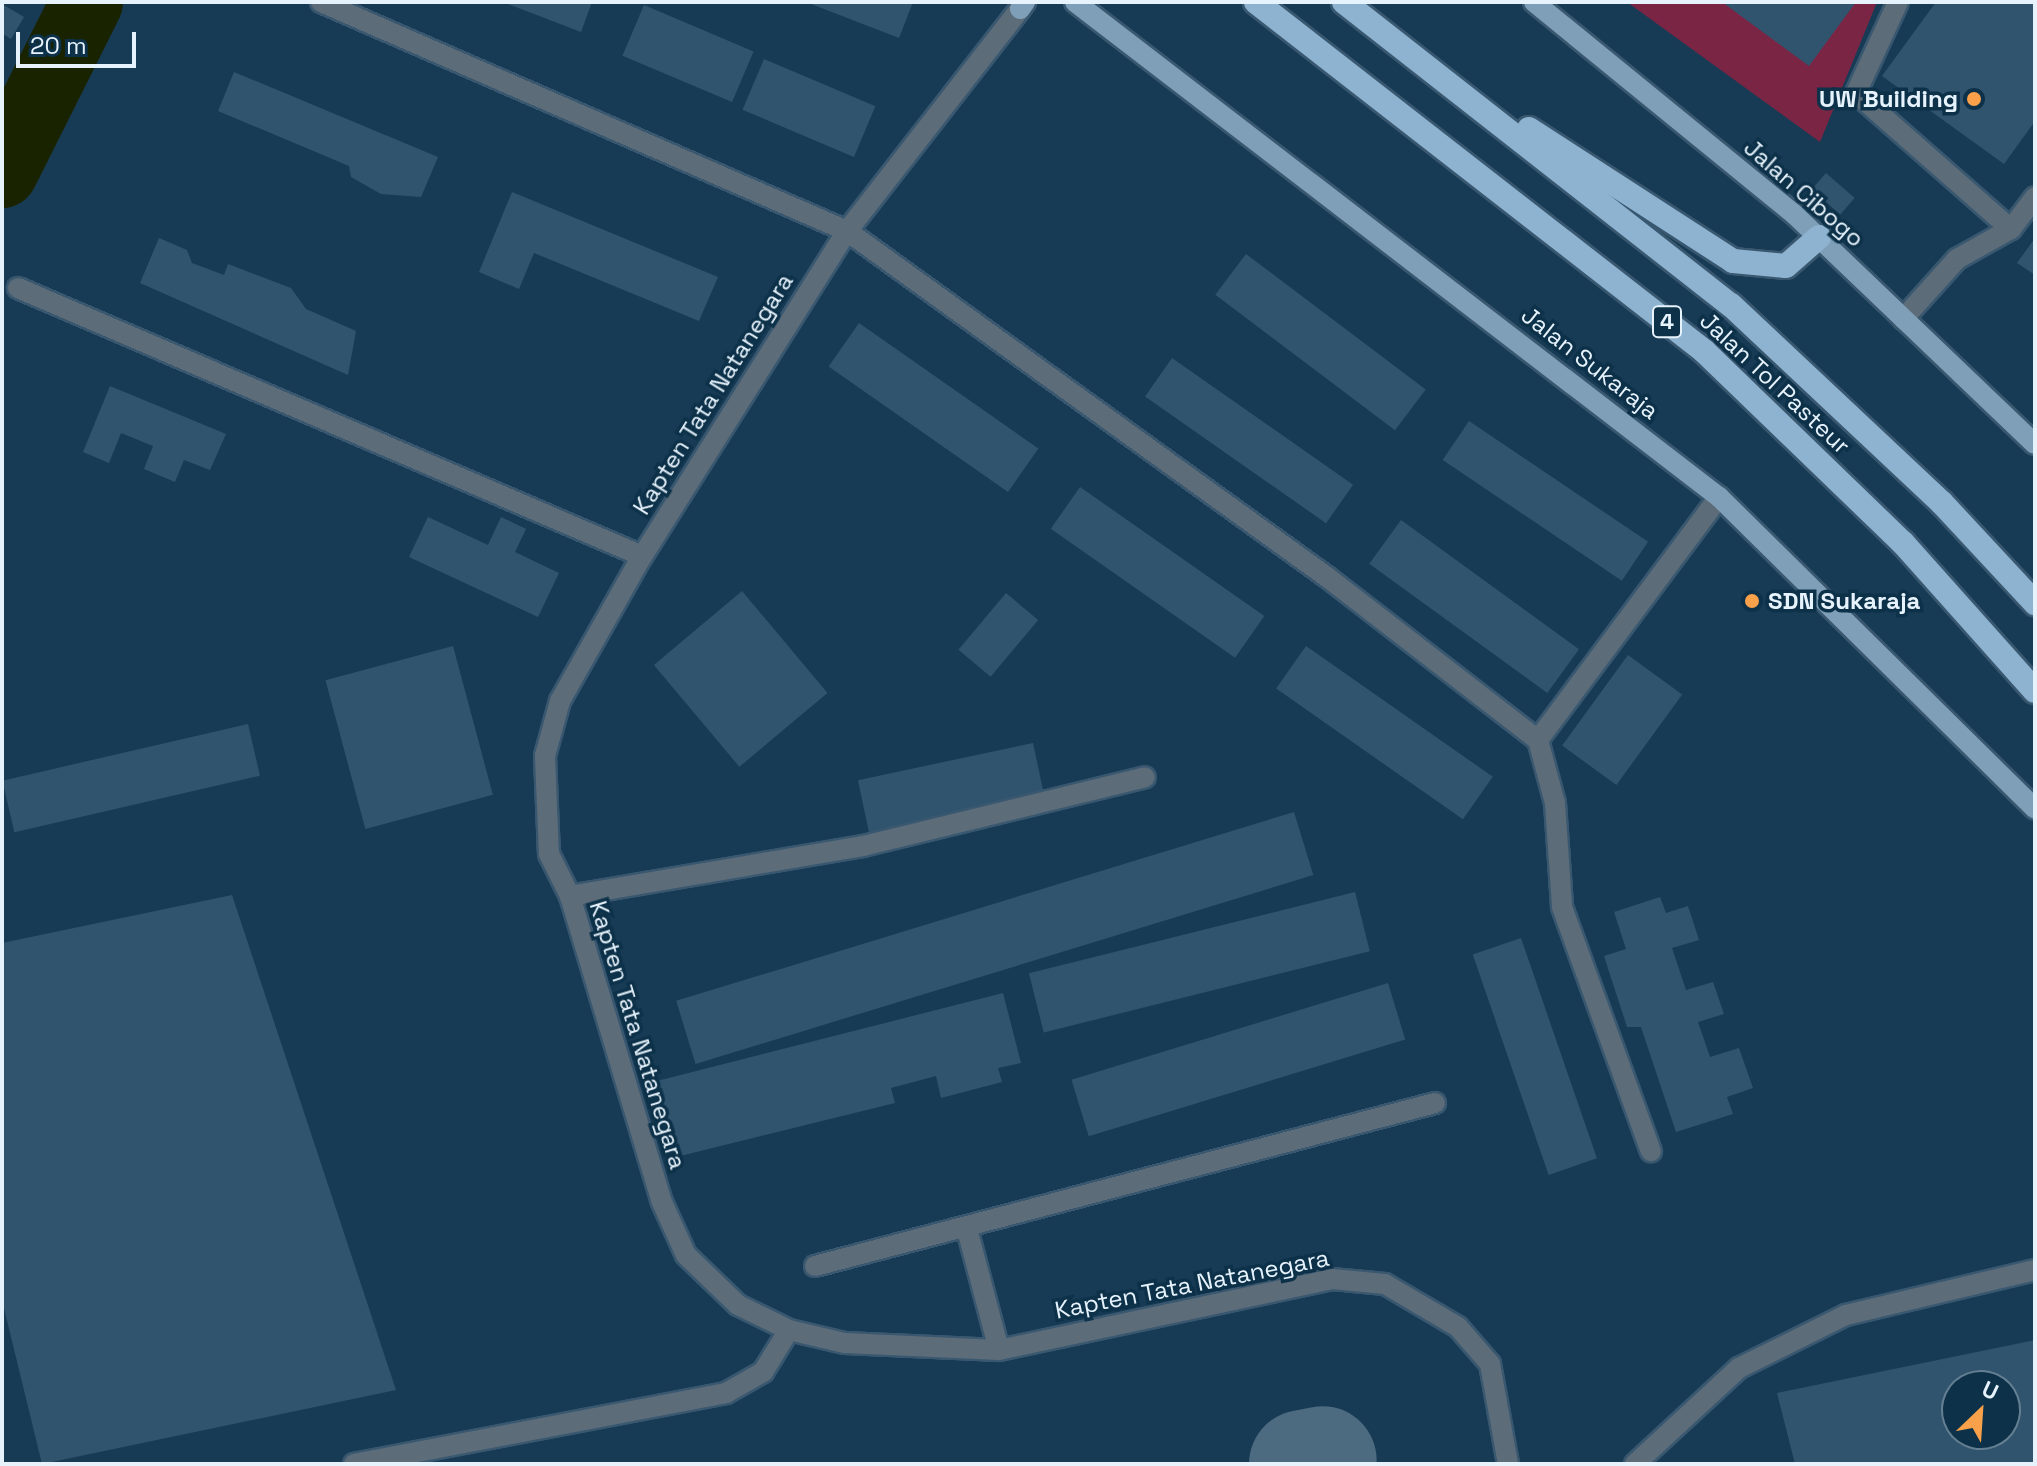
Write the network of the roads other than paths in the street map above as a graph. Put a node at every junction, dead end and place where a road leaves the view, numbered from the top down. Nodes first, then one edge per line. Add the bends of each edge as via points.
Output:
1 (321, 2) edge
2 (1075, 2) edge
3 (1256, 2) edge
4 (1344, 2) edge
5 (1534, 2) edge
6 (1898, 2) edge
7 (1909, 2) edge
8 (1022, 6) edge
9 (1884, 37) junction
10 (1448, 81) junction
11 (2035, 197) edge
12 (2011, 229) junction
13 (847, 231) junction
14 (1819, 237) junction
15 (18, 288) dead end
16 (1903, 319) junction
17 (2033, 437) edge
18 (1719, 497) junction
19 (642, 556) junction
20 (2035, 603) edge
21 (2035, 691) edge
22 (1538, 740) junction
23 (1145, 777) dead end
24 (2035, 809) edge
25 (570, 896) junction
26 (1435, 1103) dead end
27 (1651, 1151) dead end
28 (967, 1229) junction
29 (815, 1266) dead end
30 (2035, 1270) edge
31 (789, 1330) junction
32 (999, 1350) junction
33 (354, 1464) edge
34 (1508, 1464) edge
35 (1635, 1464) edge

1 - 13 street
2 - 18 main road, Jalan Sukaraja
3 - 21 highway, Jalan Tol Pasteur / 4 via 1704,351 1903,543
4 - 10 highway, Jalan Tol Pasteur / 4
5 - 14 main road, Jalan Cibogo
6 - 9 street
7 - 9 street
8 - 13 street, Kapten Tata Natanegara
9 - 12 street via 1856,93
10 - 14 highway via 1640,195 1733,261 1786,266
10 - 20 highway, Jalan Tol Pasteur / 4 via 1731,305 1942,503
11 - 12 street
12 - 16 street via 1957,259
13 - 19 street, Kapten Tata Natanegara
13 - 22 street via 1327,577
14 - 16 main road, Jalan Cibogo
15 - 19 street
16 - 17 main road, Jalan Cibogo
18 - 22 street
18 - 24 main road, Jalan Sukaraja
19 - 25 street, Kapten Tata Natanegara via 560,701 545,756 549,854
22 - 27 street via 1555,803 1562,907
23 - 25 street via 863,846
25 - 31 street, Kapten Tata Natanegara via 661,1200 686,1255 738,1305
26 - 28 street
28 - 29 street
28 - 32 street
30 - 35 street via 1846,1315 1739,1368
31 - 32 street, Kapten Tata Natanegara via 845,1343
31 - 33 street via 763,1372 726,1393
32 - 34 street, Kapten Tata Natanegara via 1332,1279 1385,1284 1458,1327 1490,1364

